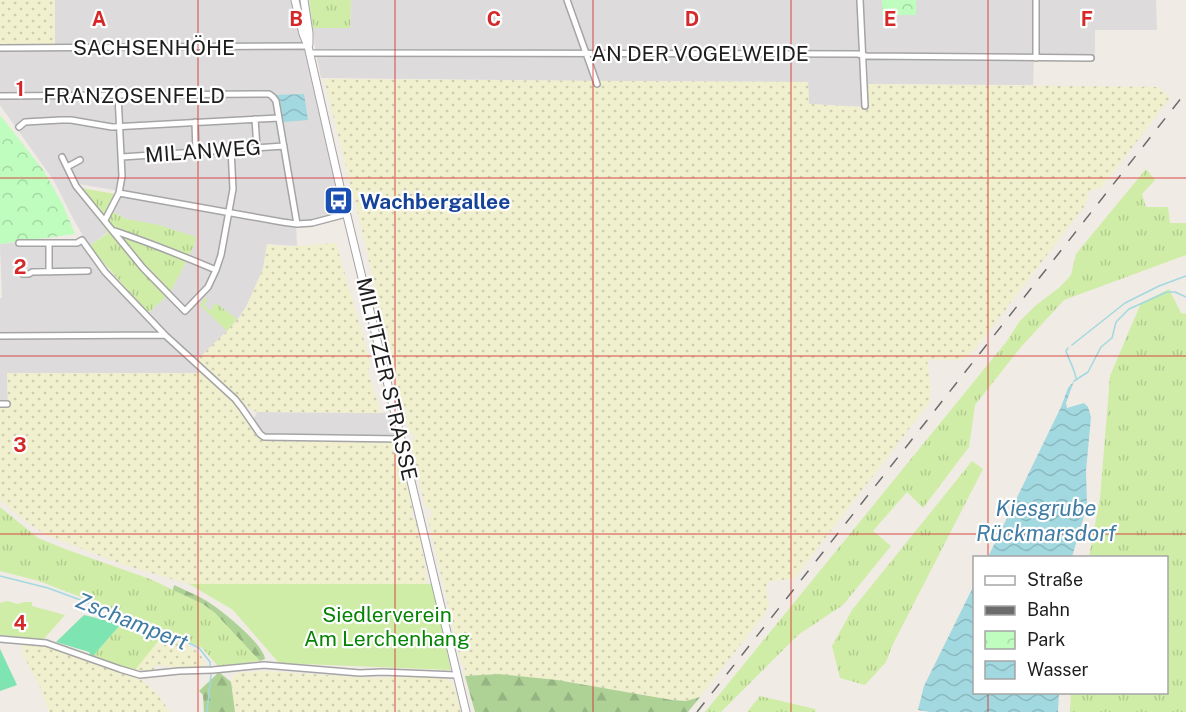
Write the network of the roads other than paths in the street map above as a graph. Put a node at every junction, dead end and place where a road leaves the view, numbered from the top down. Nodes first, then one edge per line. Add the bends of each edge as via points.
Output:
1 (295, 0) edge
2 (304, 0) edge
3 (567, 0) edge
4 (860, 0) edge
5 (1036, 0) edge
6 (0, 48) edge
7 (309, 50) junction
8 (585, 53) junction
9 (862, 55) junction
10 (1036, 58) junction
11 (1091, 58) dead end
12 (597, 84) dead end
13 (118, 95) junction
14 (0, 96) edge
15 (865, 106) dead end
16 (279, 118) junction
17 (255, 119) junction
18 (195, 122) junction
19 (19, 126) dead end
20 (120, 127) junction
21 (284, 146) junction
22 (256, 148) junction
23 (231, 150) junction
24 (196, 152) junction
25 (62, 157) dead end
26 (122, 157) junction
27 (80, 160) dead end
28 (67, 166) junction
29 (118, 193) junction
30 (229, 213) junction
31 (346, 214) junction
32 (105, 220) junction
33 (297, 224) junction
34 (113, 231) junction
35 (19, 243) dead end
36 (49, 243) junction
37 (216, 270) junction
38 (88, 271) dead end
39 (49, 272) junction
40 (23, 274) dead end
41 (165, 335) junction
42 (0, 336) edge
43 (0, 404) edge
44 (8, 404) dead end
45 (401, 439) junction
46 (0, 639) edge
47 (456, 675) junction
48 (466, 712) edge

1 - 7 street, MILTITZER STRASSE
2 - 7 street, MILTITZER STRASSE
3 - 8 street
4 - 9 street
5 - 10 street
6 - 7 street, SACHSENHÖHE
7 - 8 street, AN DER VOGELWEIDE
7 - 31 street, MILTITZER STRASSE
8 - 9 street, AN DER VOGELWEIDE
8 - 12 street
9 - 10 street, AN DER VOGELWEIDE
9 - 15 street
10 - 11 street, AN DER VOGELWEIDE
13 - 14 street, FRANZOSENFELD
13 - 16 street, FRANZOSENFELD via 269,94 276,101
13 - 20 street
16 - 17 street
16 - 21 street
17 - 18 street
17 - 22 street
18 - 20 street
18 - 24 street
19 - 20 street via 25,122 67,120
20 - 26 street
21 - 22 street, MILANWEG
21 - 33 street
22 - 23 street, MILANWEG
23 - 24 street, MILANWEG
23 - 30 street via 234,189
24 - 26 street, MILANWEG
25 - 28 street
26 - 29 street
27 - 28 street
28 - 32 street via 76,186
29 - 30 street
29 - 32 street
30 - 33 street
30 - 37 street
31 - 33 street
31 - 45 street, MILTITZER STRASSE
32 - 34 street
34 - 37 street
34 - 37 street via 185,311 208,287
35 - 36 street
36 - 39 street
36 - 41 street via 82,240 105,272
38 - 39 street
39 - 40 street
41 - 42 street
41 - 45 street via 234,399 264,437
43 - 44 street
45 - 47 street, MILTITZER STRASSE
46 - 47 street via 46,643 140,675 272,665 360,673
47 - 48 street, MILTITZER STRASSE

